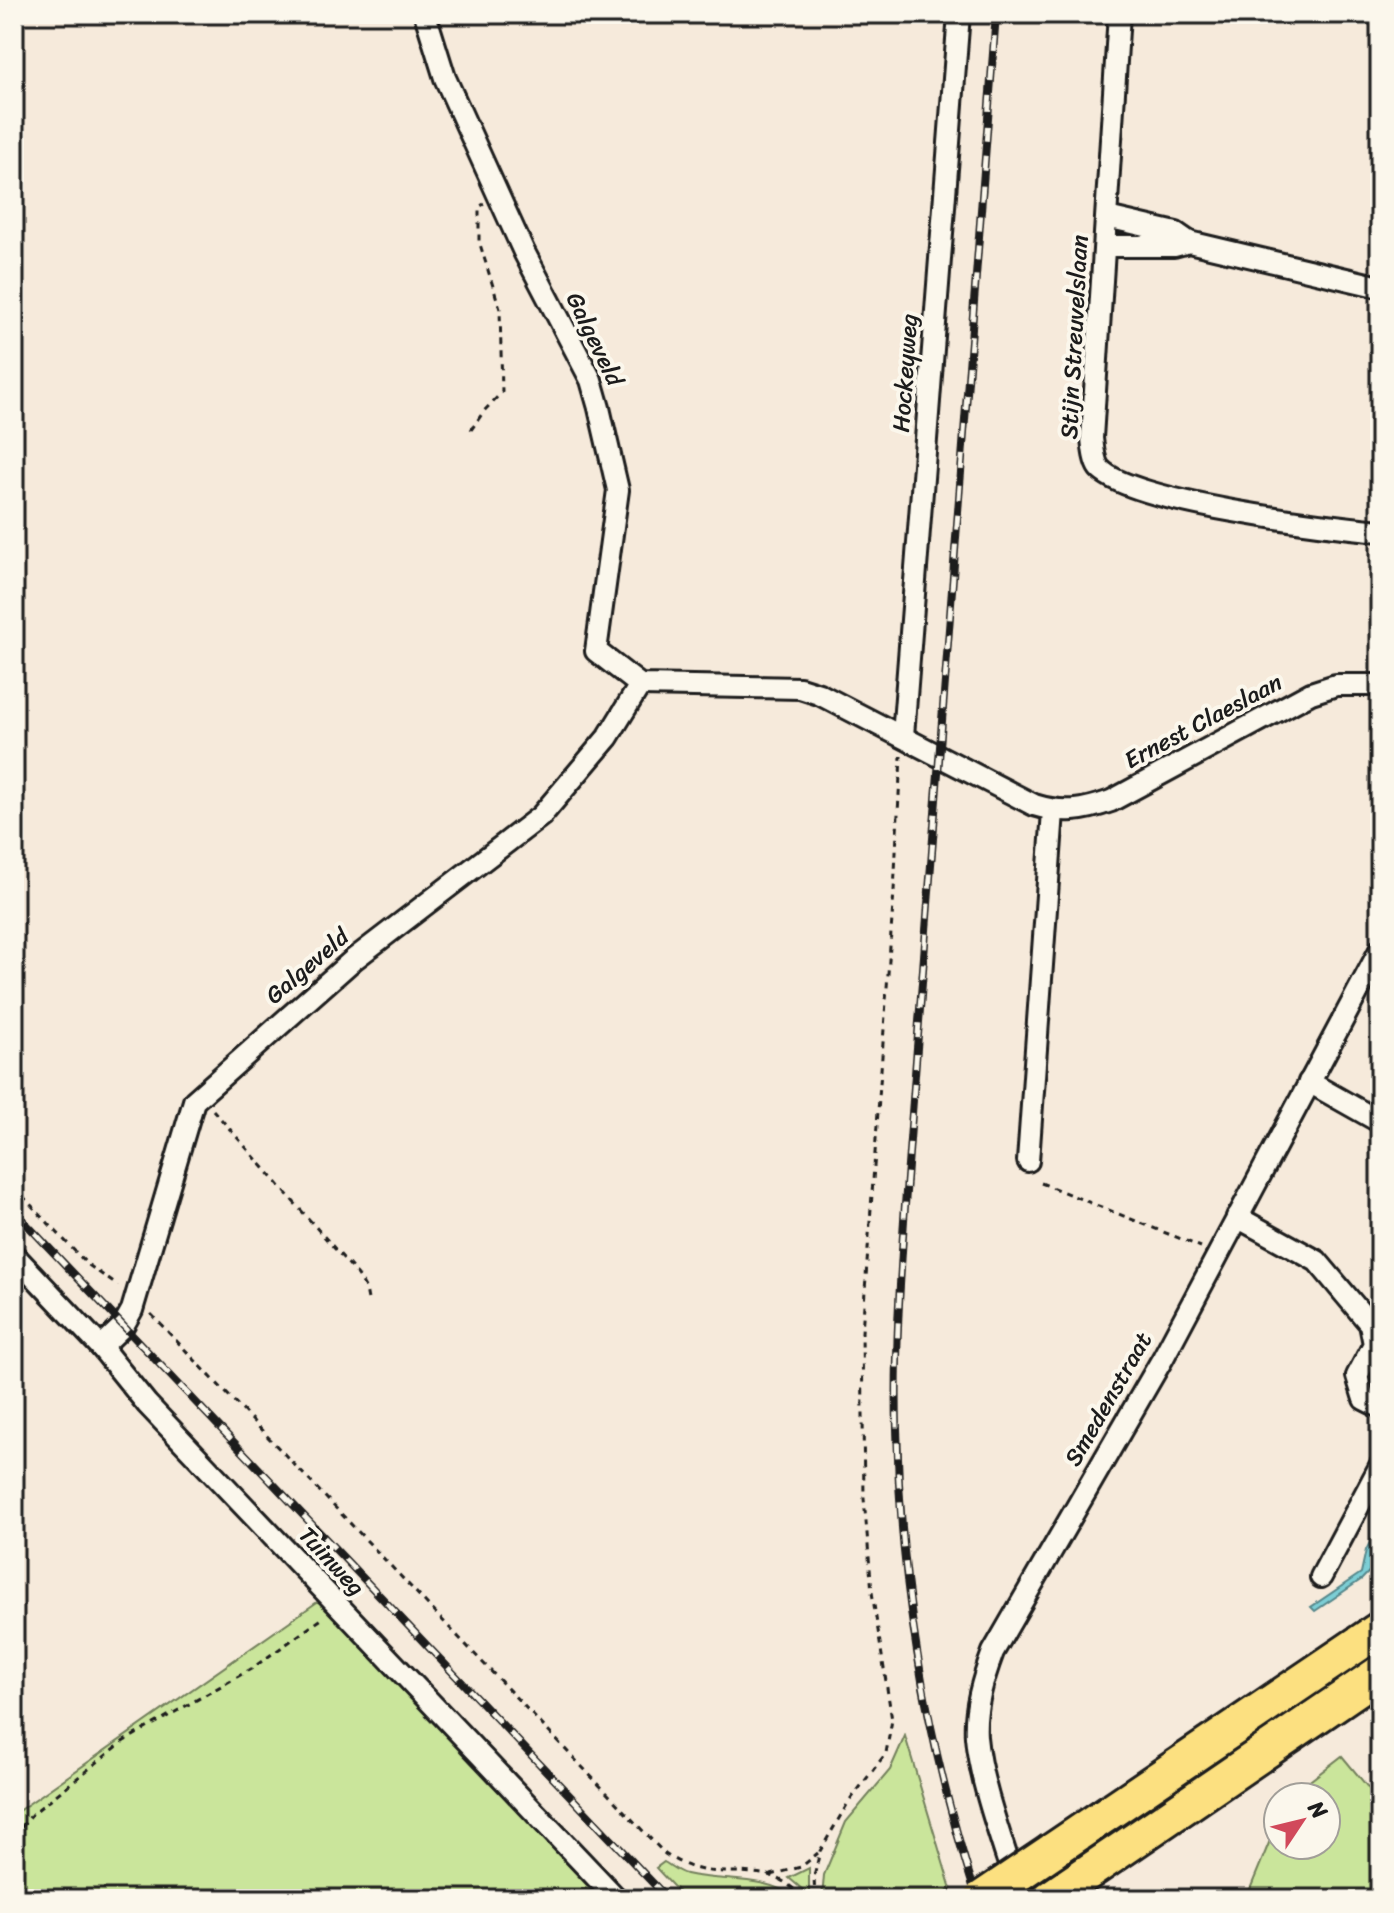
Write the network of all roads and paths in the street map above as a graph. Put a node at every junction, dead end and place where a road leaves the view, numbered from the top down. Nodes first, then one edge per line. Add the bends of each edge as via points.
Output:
1 (425, 14) edge
2 (959, 14) edge
3 (1119, 14) edge
4 (498, 196) junction
5 (1107, 217) junction
6 (1189, 242) junction
7 (1105, 246) junction
8 (1380, 287) edge
9 (471, 430) dead end
10 (1380, 531) edge
11 (640, 685) junction
12 (1380, 685) edge
13 (903, 736) junction
14 (1053, 811) junction
15 (1380, 950) edge
16 (1309, 1082) junction
17 (199, 1095) junction
18 (1380, 1122) edge
19 (1028, 1161) dead end
20 (1041, 1183) dead end
21 (14, 1187) edge
22 (1237, 1217) junction
23 (1217, 1253) junction
24 (14, 1255) edge
25 (135, 1298) junction
26 (369, 1305) dead end
27 (101, 1347) junction
28 (1380, 1407) edge
29 (1380, 1466) edge
30 (1321, 1577) dead end
31 (339, 1607) junction
32 (1380, 1629) edge
33 (1380, 1673) edge
34 (14, 1837) edge
35 (820, 1851) junction
36 (770, 1875) junction
37 (1038, 1895) edge
38 (617, 1899) edge
39 (805, 1899) edge
40 (815, 1899) edge
41 (981, 1899) edge

1 - 4 street, Galgeveld via 445,78
2 - 13 street, Hockeyweg
3 - 5 street, Stijn Streuvelslaan
4 - 9 path via 479,207 479,241 500,309 502,392
4 - 11 street, Galgeveld via 591,380 618,490 596,651
5 - 6 street via 1176,233
5 - 7 street, Stijn Streuvelslaan
6 - 7 street
6 - 8 street
7 - 10 street, Stijn Streuvelslaan via 1092,438 1098,466 1115,481 1219,509
11 - 13 street via 800,688
11 - 17 street, Galgeveld via 608,737 541,816 353,960
12 - 14 street, Ernest Claeslaan via 1336,685 1311,693 1111,801 1074,812
13 - 14 street, Ernest Claeslaan
13 - 35 path via 862,1332 864,1498 892,1720 886,1753
14 - 19 street
15 - 16 street, Smedenstraat
16 - 18 street
16 - 22 street, Smedenstraat
17 - 25 street, Galgeveld via 190,1109
17 - 26 path via 358,1275
20 - 23 path
21 - 25 path via 87,1264
22 - 23 street, Smedenstraat
22 - 28 street via 1317,1261 1370,1324 1374,1344 1357,1376 1364,1399
23 - 37 street, Smedenstraat via 986,1671 976,1738 986,1784
24 - 27 street, Tuinweg
25 - 27 street, Galgeveld via 123,1326
25 - 36 path via 665,1854 692,1869
27 - 31 street, Tuinweg via 147,1404
29 - 30 street
31 - 34 path via 251,1669 124,1741 32,1814
31 - 38 street, Tuinweg
32 - 41 highway, bridge
33 - 37 highway
35 - 36 path via 801,1867
35 - 40 path
36 - 39 path

